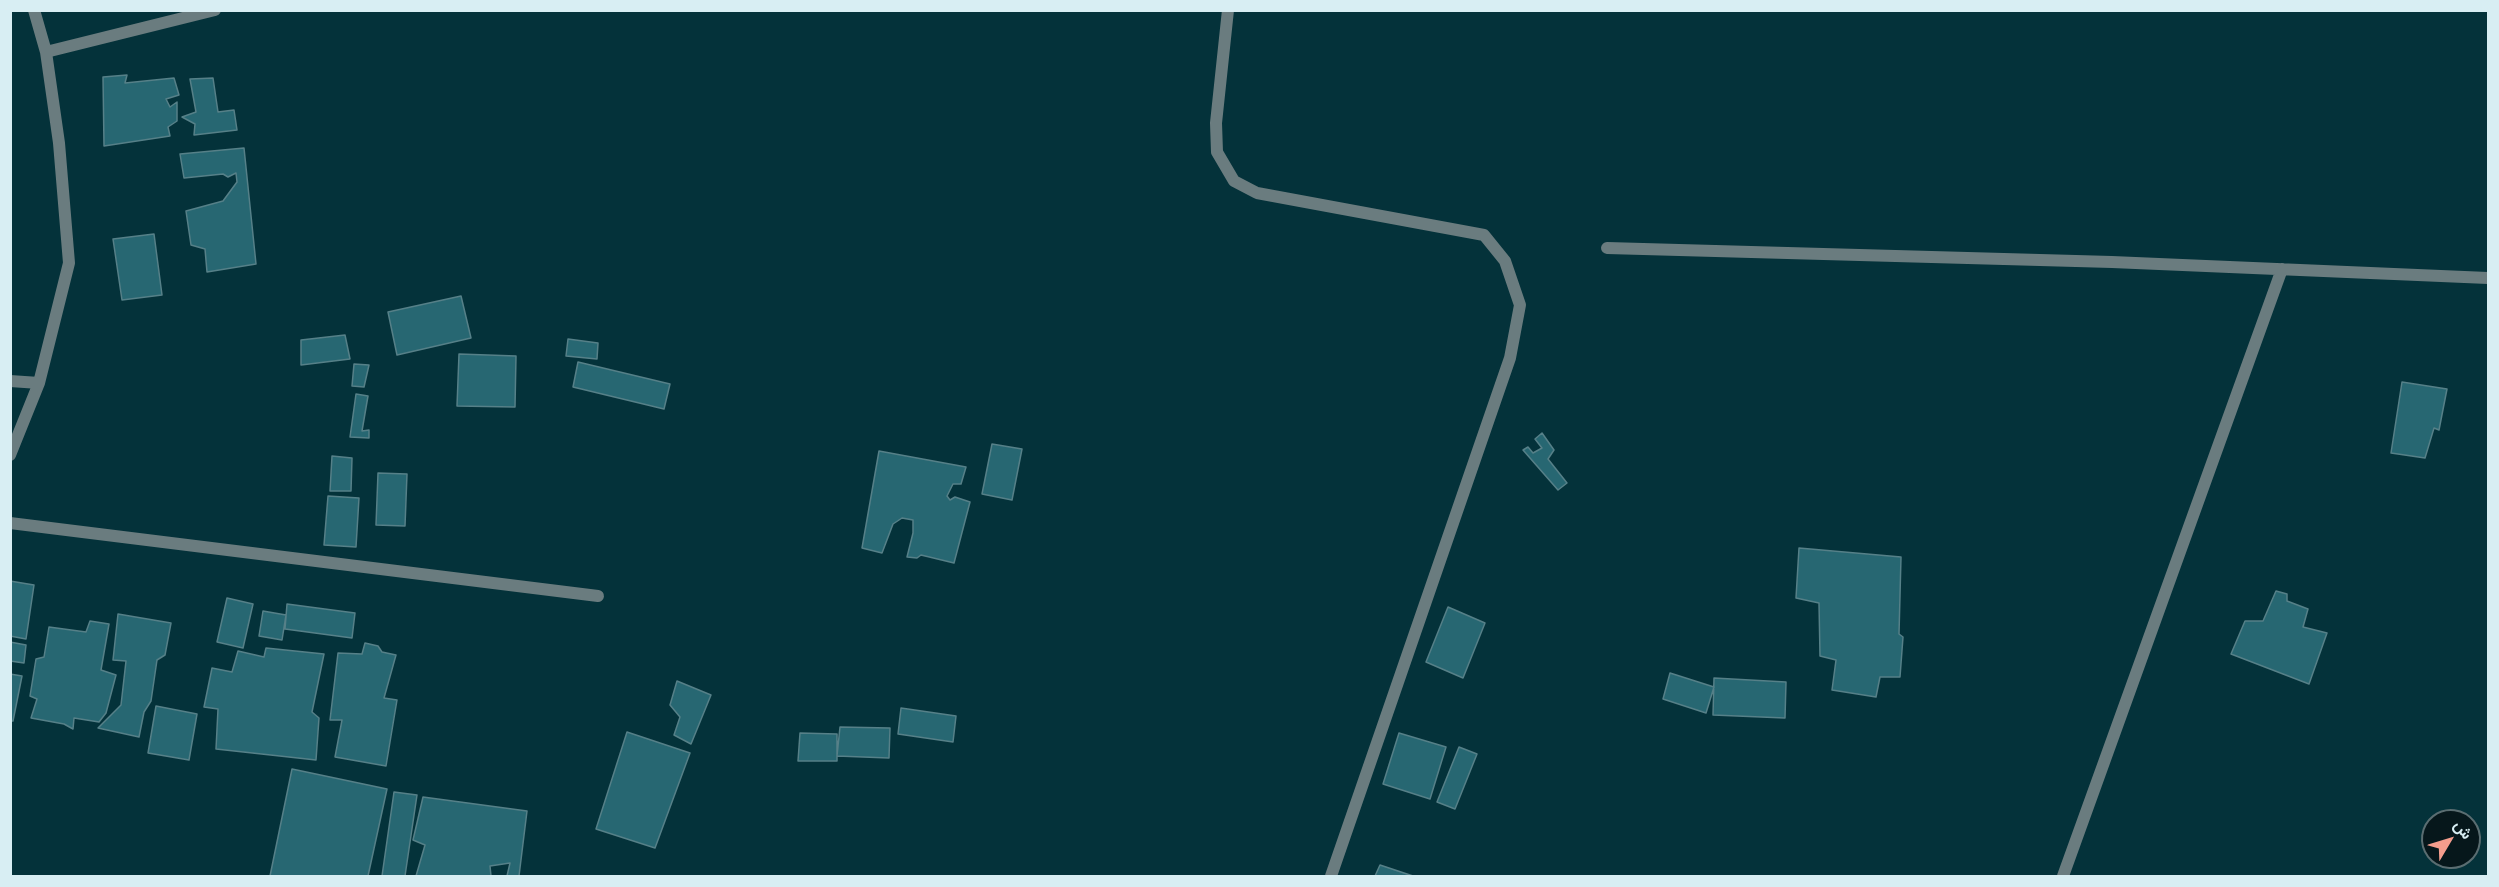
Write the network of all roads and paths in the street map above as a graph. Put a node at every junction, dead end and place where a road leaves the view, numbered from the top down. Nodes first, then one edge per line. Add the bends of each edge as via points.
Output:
1 (34, 10) edge
2 (215, 10) edge
3 (1228, 10) edge
4 (46, 52) junction
5 (1607, 248) dead end
6 (2282, 269) junction
7 (2488, 279) edge
8 (10, 381) edge
9 (39, 383) junction
10 (10, 455) edge
11 (10, 522) edge
12 (598, 596) dead end
13 (1331, 876) edge
14 (2063, 876) edge

1 - 4 street
2 - 4 street
3 - 13 street via 1216,123 1217,152 1234,181 1257,193 1484,235 1505,261 1520,305 1510,358
4 - 9 street via 59,143 69,263
5 - 6 street
6 - 7 street
6 - 14 street
8 - 9 street
9 - 10 street
11 - 12 street

